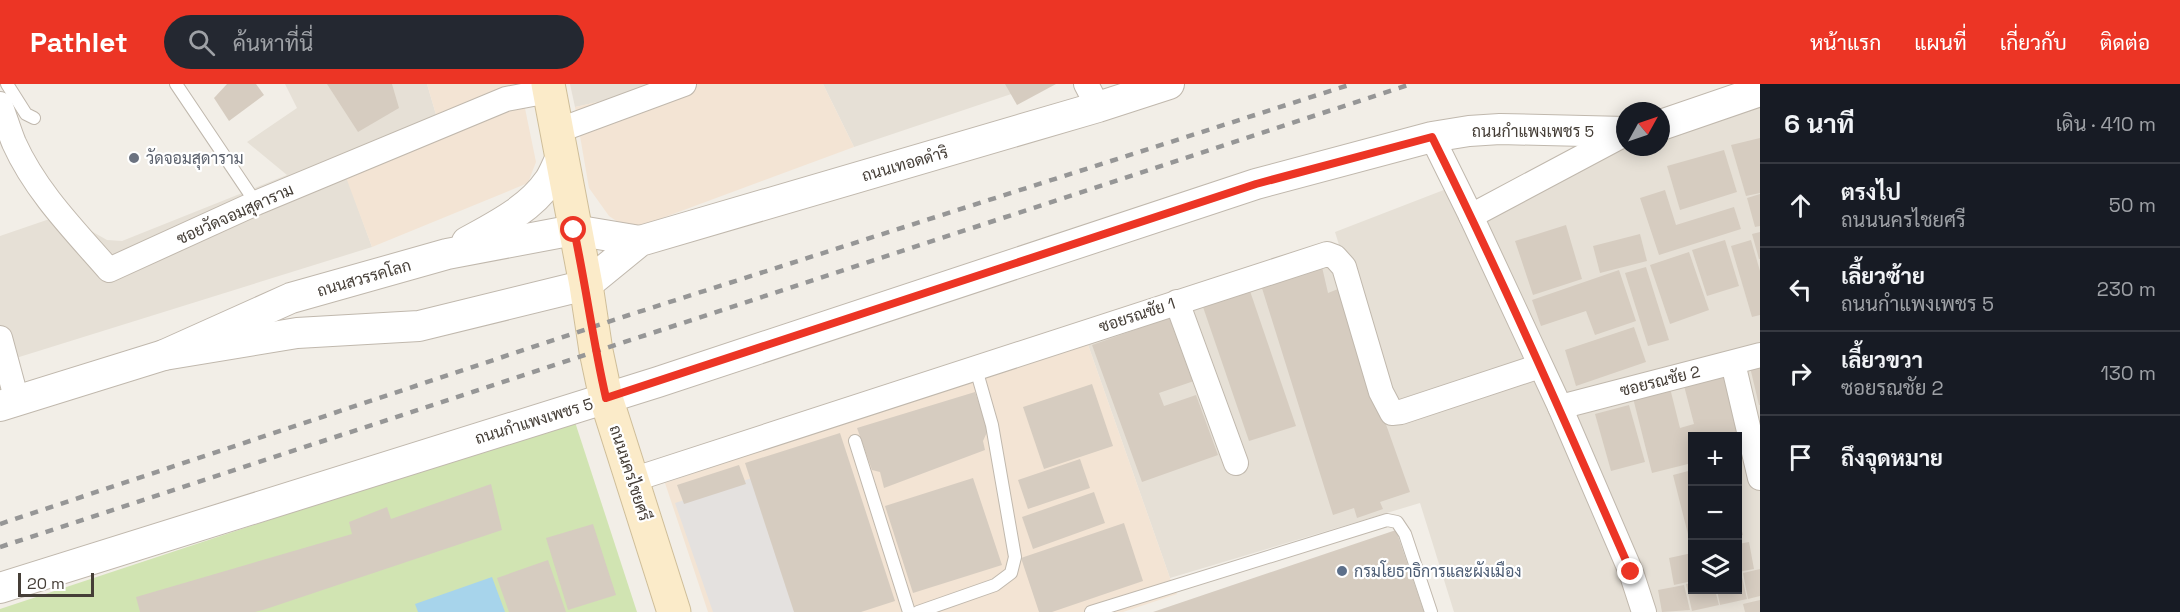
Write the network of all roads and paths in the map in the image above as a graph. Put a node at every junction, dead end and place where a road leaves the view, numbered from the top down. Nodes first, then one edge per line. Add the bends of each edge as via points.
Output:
1 (7, 84) edge
2 (176, 84) edge
3 (684, 84) edge
4 (1169, 84) edge
5 (548, 87) edge
6 (1760, 91) edge
7 (1092, 96) edge
8 (0, 104) edge
9 (34, 118) dead end
10 (1670, 122) edge
11 (1616, 133) edge
12 (1432, 137) junction
13 (1616, 138) edge
14 (559, 144) junction
15 (7, 151) edge
16 (256, 204) junction
17 (1471, 216) junction
18 (574, 230) junction
19 (640, 242) junction
20 (447, 254) junction
21 (586, 285) junction
22 (1177, 302) junction
23 (0, 338) edge
24 (164, 355) junction
25 (1760, 355) edge
26 (1733, 363) junction
27 (1540, 366) junction
28 (976, 369) junction
29 (606, 398) junction
30 (9, 403) edge
31 (1560, 407) junction
32 (855, 441) dead end
33 (1236, 463) dead end
34 (1760, 478) edge
35 (632, 480) junction
36 (0, 588) edge
37 (674, 612) edge
38 (909, 612) edge
39 (918, 612) edge
40 (1091, 612) edge
41 (1431, 612) edge
42 (1644, 612) edge

1 - 9 lane via 26,114
2 - 16 lane
3 - 14 street
4 - 7 street, ถนนเทอดดำริ
5 - 14 main road, ถนนนครไชยศรี
5 - 16 street, ซอยวัดจอมสุดาราม via 506,99
6 - 10 street
7 - 19 street, ถนนเทอดดำริ
8 - 15 street, ซอยวัดจอมสุดาราม
11 - 12 street, ถนนกำแพงเพชร 5 via 1500,129
12 - 17 street
12 - 29 street, ถนนกำแพงเพชร 5 via 1256,184
13 - 17 street
14 - 18 main road, ถนนนครไชยศรี
14 - 20 street via 548,182 531,200 507,220
15 - 16 street, ซอยวัดจอมสุดาราม via 109,270
17 - 27 street
18 - 19 street, ถนนเทอดดำริ
18 - 20 street, ถนนสวรรคโลก
18 - 21 main road, ถนนนครไชยศรี
19 - 21 street, ถนนเทอดดำริ
20 - 24 street, ถนนสวรรคโลก via 291,298
21 - 24 street, ถนนสวรรคโลก via 419,326 297,333
21 - 29 main road, ถนนนครไชยศรี
22 - 27 street, ซอยรณชัย 1 via 1327,254 1344,267 1381,392 1392,413
22 - 28 street, ซอยรณชัย 1
22 - 33 street
23 - 30 street
24 - 30 street, ถนนสวรรคโลก
25 - 26 street, ซอยรณชัย 2
26 - 31 street, ซอยรณชัย 2
26 - 34 street
27 - 31 street
28 - 35 street, ซอยรณชัย 1
28 - 39 lane via 992,425 1015,557 1011,573 995,585
29 - 35 main road, ถนนนครไชยศรี
29 - 36 street, ถนนกำแพงเพชร 5
31 - 42 street via 1631,572
32 - 38 lane
35 - 37 main road, ถนนนครไชยศรี
40 - 41 lane via 1387,520 1397,522 1405,534

